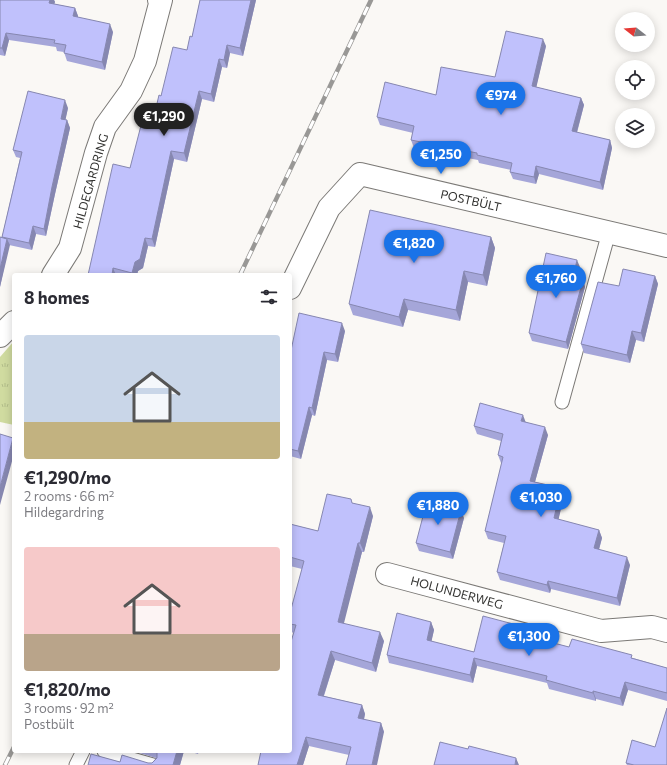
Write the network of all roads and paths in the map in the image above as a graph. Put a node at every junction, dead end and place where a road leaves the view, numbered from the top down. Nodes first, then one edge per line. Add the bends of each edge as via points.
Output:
1 (159, 0) edge
2 (608, 232) junction
3 (667, 246) edge
4 (54, 273) edge
5 (292, 284) edge
6 (12, 324) edge
7 (0, 336) edge
8 (562, 402) dead end
9 (387, 574) dead end
10 (667, 632) edge
11 (82, 753) edge
12 (111, 753) edge
13 (76, 765) edge
14 (153, 765) edge

1 - 4 street, HILDEGARDRING via 146,61 131,91 105,127 70,248
2 - 3 street, POSTBÜLT
2 - 5 street, POSTBÜLT via 360,174 329,208
2 - 8 lane
6 - 7 street
9 - 10 street, HOLUNDERWEG via 601,631 652,627
11 - 13 lane
12 - 14 lane

